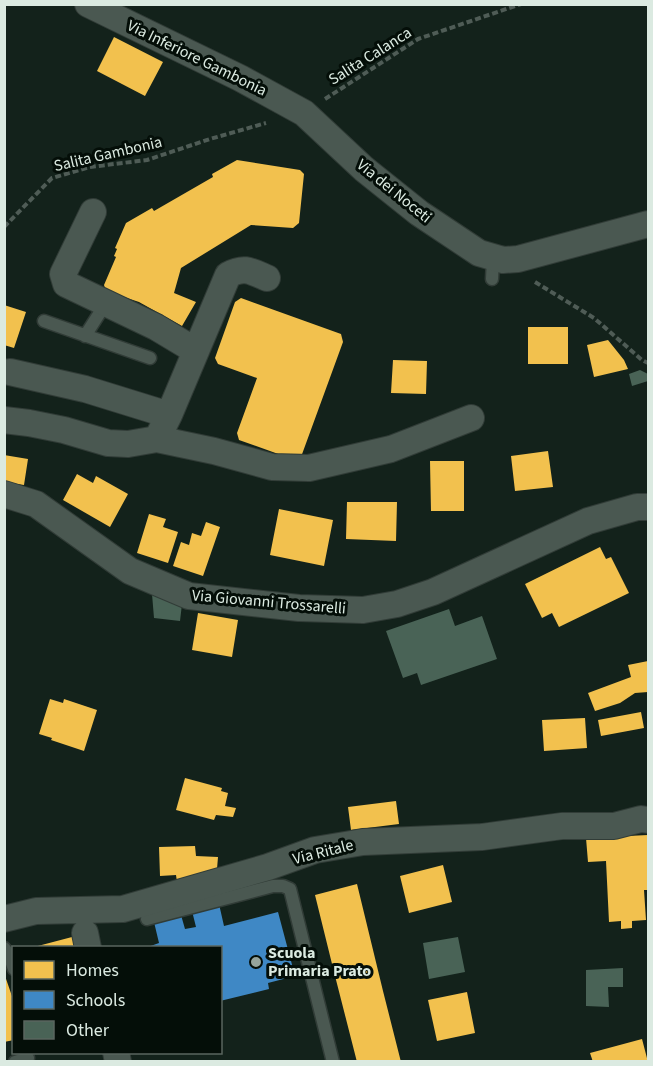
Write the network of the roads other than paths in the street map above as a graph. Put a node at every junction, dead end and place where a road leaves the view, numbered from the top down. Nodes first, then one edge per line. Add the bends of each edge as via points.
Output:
1 (88, 4) edge
2 (304, 113) joint
3 (93, 212) dead end
4 (648, 224) edge
5 (267, 278) dead end
6 (106, 303) junction
7 (44, 321) dead end
8 (85, 336) junction
9 (196, 351) junction
10 (150, 358) dead end
11 (10, 372) dead end
12 (169, 415) junction
13 (471, 418) dead end
14 (4, 420) edge
15 (157, 439) junction
16 (4, 494) edge
17 (648, 507) edge
18 (648, 820) edge
19 (4, 919) edge
20 (147, 919) dead end
21 (4, 948) edge
22 (12, 964) edge
23 (333, 1062) edge

1 - 2 street, Via Inferiore Gambonia
2 - 4 street, Via dei Noceti via 364,169 418,213 479,253 493,269 503,260
3 - 6 street via 63,274 66,284
5 - 9 street via 238,269 228,275
6 - 8 lane
6 - 9 street
7 - 8 lane
8 - 10 lane
9 - 12 street
11 - 12 street via 85,389
12 - 15 street
13 - 15 street via 391,448 309,468 272,467
14 - 15 street via 64,430 108,443
16 - 17 street, Via Giovanni Trossarelli via 36,504 130,571 189,596 299,608 363,610 433,592 588,520
18 - 19 street, Via Ritale via 482,837 363,842 315,850 123,909 36,911
20 - 23 lane via 273,886 290,889
21 - 22 lane

